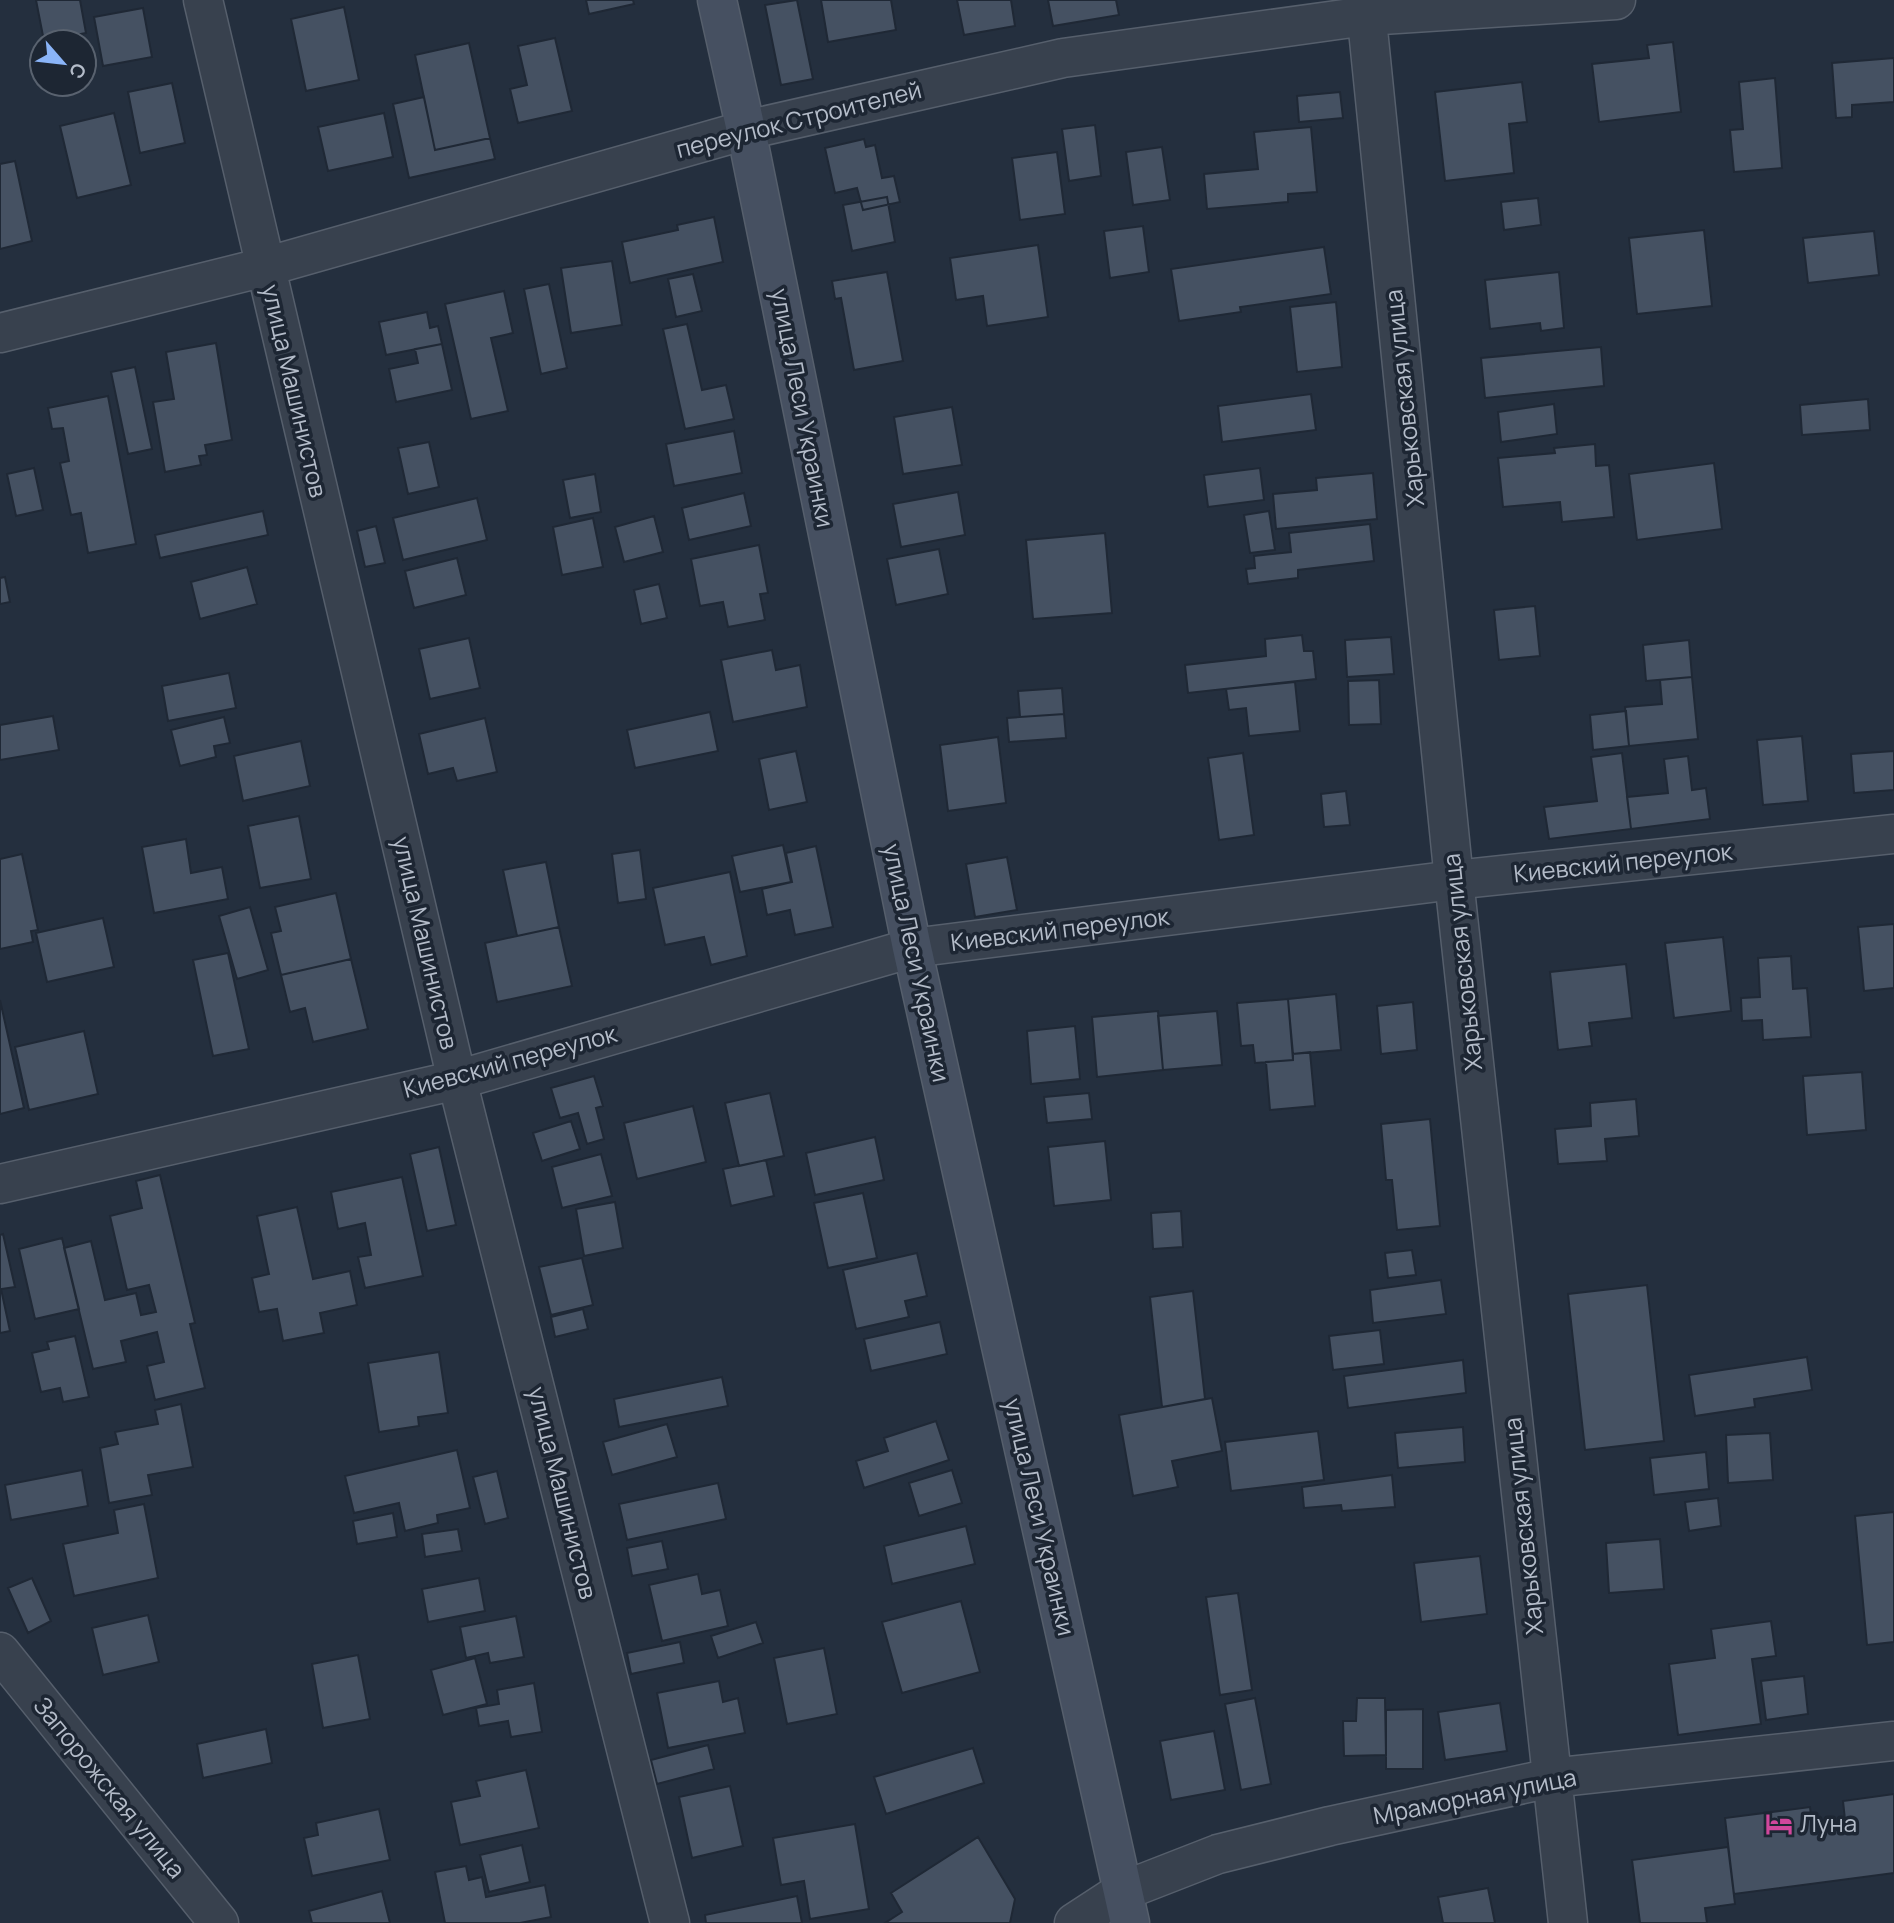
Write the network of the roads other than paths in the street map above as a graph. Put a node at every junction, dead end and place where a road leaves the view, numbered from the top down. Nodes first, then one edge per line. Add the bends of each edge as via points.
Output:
1 (203, 0) edge
2 (717, 0) edge
3 (1616, 0) edge
4 (1365, 8) edge
5 (746, 130) junction
6 (265, 267) junction
7 (0, 333) edge
8 (1894, 834) edge
9 (1454, 880) junction
10 (912, 948) junction
11 (457, 1080) junction
12 (0, 1184) edge
13 (0, 1652) edge
14 (1894, 1741) edge
15 (1551, 1778) junction
16 (1126, 1907) edge
17 (219, 1923) edge
18 (670, 1923) edge
19 (1074, 1923) edge
20 (1568, 1923) edge

1 - 6 street, улица Машинистов
2 - 5 main road, улица Леси Украинки
3 - 4 street, переулок Строителей
4 - 5 street, переулок Строителей via 1063,58
4 - 9 street, Харьковская улица
5 - 6 street, переулок Строителей
5 - 10 main road, улица Леси Украинки
6 - 7 street, переулок Строителей
6 - 11 street, улица Машинистов
8 - 9 street, Киевский переулок
9 - 10 street, Киевский переулок
9 - 15 street, Харьковская улица
10 - 11 street, Киевский переулок
10 - 16 main road, улица Леси Украинки
11 - 12 street, Киевский переулок
11 - 18 street, улица Машинистов
13 - 17 street, Запорожская улица
14 - 15 street, Мраморная улица
15 - 16 street, Мраморная улица via 1218,1854
15 - 20 street, Харьковская улица
16 - 19 street, Мраморная улица

